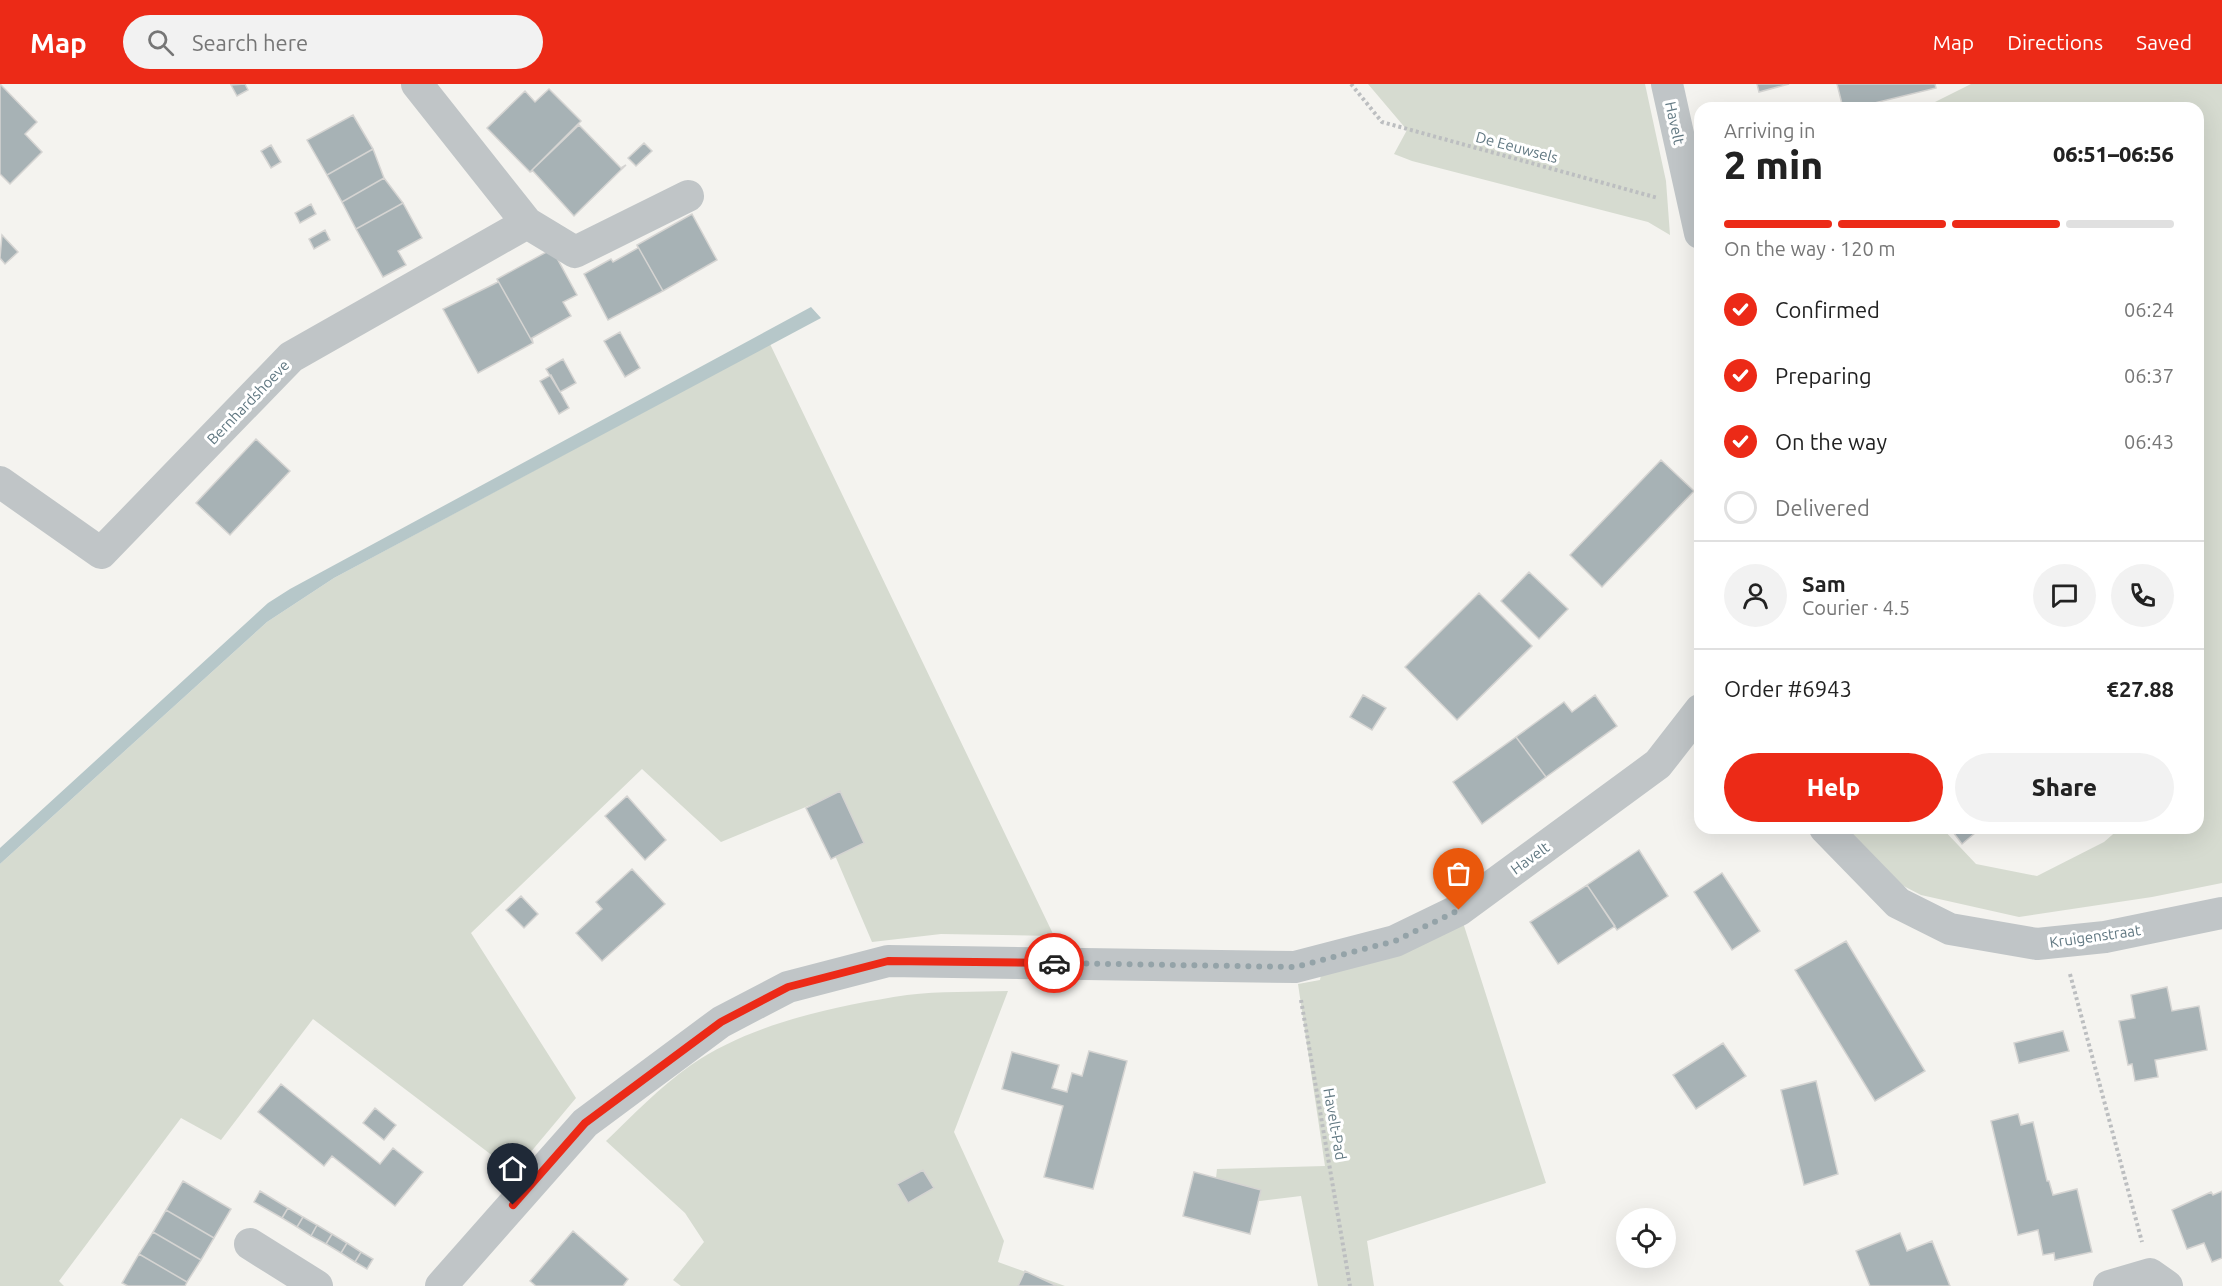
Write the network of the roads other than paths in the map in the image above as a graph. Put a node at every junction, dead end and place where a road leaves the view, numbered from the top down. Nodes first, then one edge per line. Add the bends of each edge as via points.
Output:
1 (417, 84) edge
2 (1667, 84) edge
3 (688, 196) dead end
4 (1694, 211) edge
5 (527, 223) junction
6 (0, 482) edge
7 (1694, 718) edge
8 (1831, 834) edge
9 (2222, 913) edge
10 (250, 1245) dead end
11 (2159, 1280) edge
12 (317, 1286) edge
13 (441, 1286) edge
14 (2109, 1286) edge

1 - 5 street
2 - 4 street, Havelt
3 - 5 street via 575,252
5 - 6 street, Bernhardshoeve via 291,357 101,553
7 - 13 street, Havelt via 1658,764 1459,910 1395,941 1295,967 888,961 788,987 721,1022 585,1123
8 - 9 street, Kruigenstraat via 1898,903 1950,929 2037,944 2105,937
10 - 12 street
11 - 14 street

